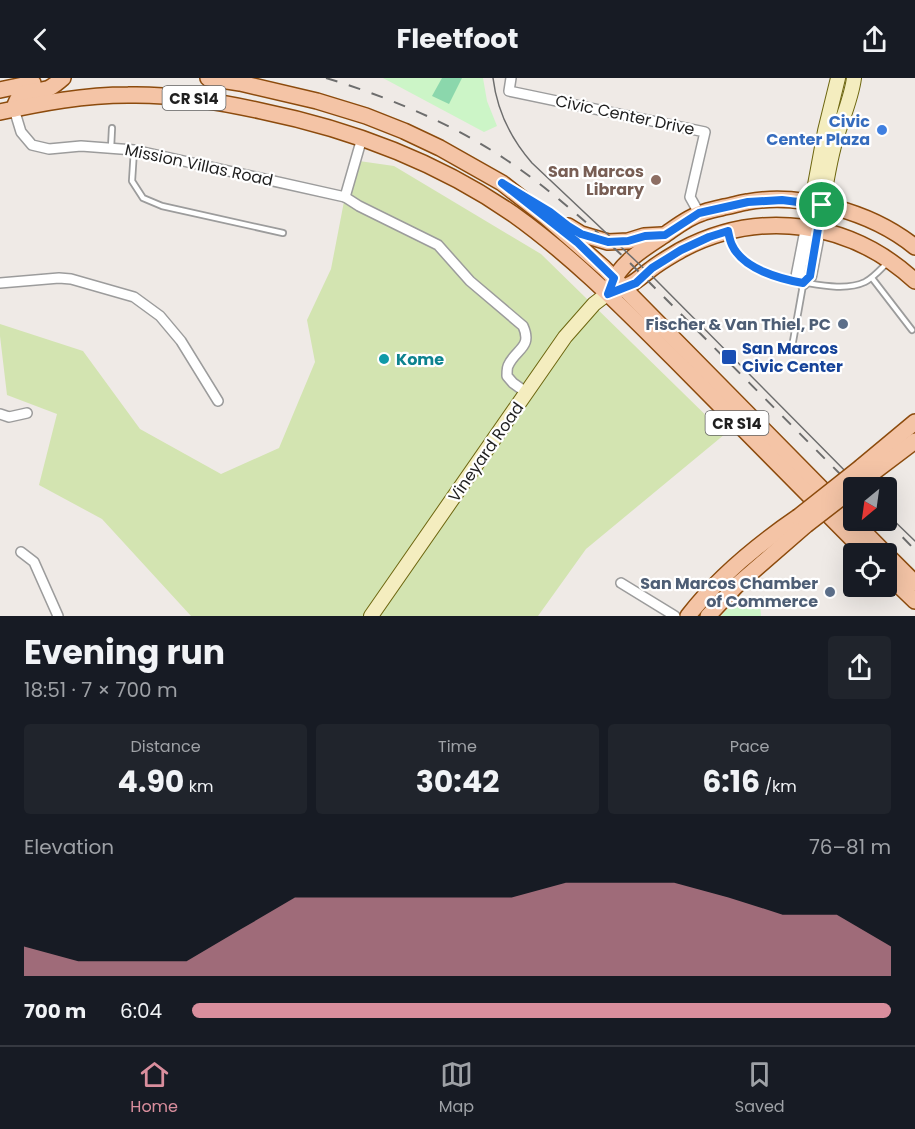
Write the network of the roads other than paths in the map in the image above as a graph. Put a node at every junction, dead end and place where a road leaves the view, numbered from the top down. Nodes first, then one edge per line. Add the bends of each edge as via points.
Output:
1 (61, 78) edge
2 (208, 78) edge
3 (511, 78) edge
4 (838, 78) edge
5 (854, 78) edge
6 (0, 90) edge
7 (7, 110) edge
8 (112, 128) dead end
9 (363, 138) junction
10 (111, 148) junction
11 (134, 150) junction
12 (502, 183) junction
13 (345, 197) junction
14 (817, 204) junction
15 (699, 213) junction
16 (813, 229) junction
17 (728, 231) junction
18 (283, 233) dead end
19 (665, 235) junction
20 (915, 247) edge
21 (890, 261) junction
22 (872, 278) junction
23 (915, 281) edge
24 (0, 282) edge
25 (619, 283) junction
26 (803, 283) junction
27 (608, 294) junction
28 (912, 330) dead end
29 (792, 347) dead end
30 (527, 393) junction
31 (218, 401) dead end
32 (27, 413) dead end
33 (0, 414) edge
34 (915, 422) edge
35 (915, 441) edge
36 (866, 471) junction
37 (862, 477) edge
38 (843, 495) edge
39 (827, 503) junction
40 (802, 521) junction
41 (858, 543) edge
42 (873, 543) edge
43 (21, 552) dead end
44 (897, 565) edge
45 (915, 582) edge
46 (621, 583) dead end
47 (897, 584) edge
48 (915, 601) edge
49 (58, 616) edge
50 (371, 616) edge
51 (675, 616) edge
52 (688, 616) edge
53 (708, 616) edge

1 - 6 main road
1 - 7 main road via 50,88 21,94
2 - 12 main road, CR S14 via 317,101 366,116 440,148
3 - 15 street, Civic Center Drive via 509,91 705,132 690,197
4 - 14 main road via 825,131
5 - 14 main road
7 - 9 main road, CR S14 via 104,95 176,96 288,116
7 - 10 street, Mission Villas Road via 32,145 49,149
8 - 10 lane
9 - 13 street
9 - 27 main road, CR S14 via 468,185 490,199 560,250
10 - 11 street, Mission Villas Road
11 - 13 street, Mission Villas Road
11 - 18 lane via 132,181 143,198 162,206
12 - 19 main road via 591,238 622,242
12 - 25 main road, CR S14 via 577,242
13 - 30 street, Mission Villas Road via 438,246 470,281 523,326 525,344 508,366 507,376
14 - 15 main road via 748,202
14 - 16 main road
14 - 20 main road via 855,214
15 - 19 main road
16 - 17 main road via 781,225
16 - 21 main road via 836,234
16 - 26 street via 810,276
17 - 25 main road via 681,250 636,283
17 - 26 lane via 732,247 749,264 762,272
19 - 25 main road via 621,268
21 - 22 lane
21 - 23 main road
22 - 26 lane via 833,287
22 - 28 lane
24 - 31 street via 71,279 134,297 160,316 181,341
25 - 27 main road
25 - 39 main road, CR S14
26 - 29 lane
27 - 30 main road, Vineyard Road via 565,337
27 - 39 main road, CR S14
30 - 50 main road, Vineyard Road
32 - 33 street via 9,417
34 - 36 main road
35 - 36 main road
36 - 37 main road, bridge
36 - 40 main road, bridge
38 - 40 main road, bridge
39 - 41 main road, CR S14
39 - 42 main road, CR S14
40 - 52 main road via 743,558
40 - 53 main road
43 - 49 street via 34,562
44 - 45 main road, CR S14
46 - 51 street
47 - 48 main road

